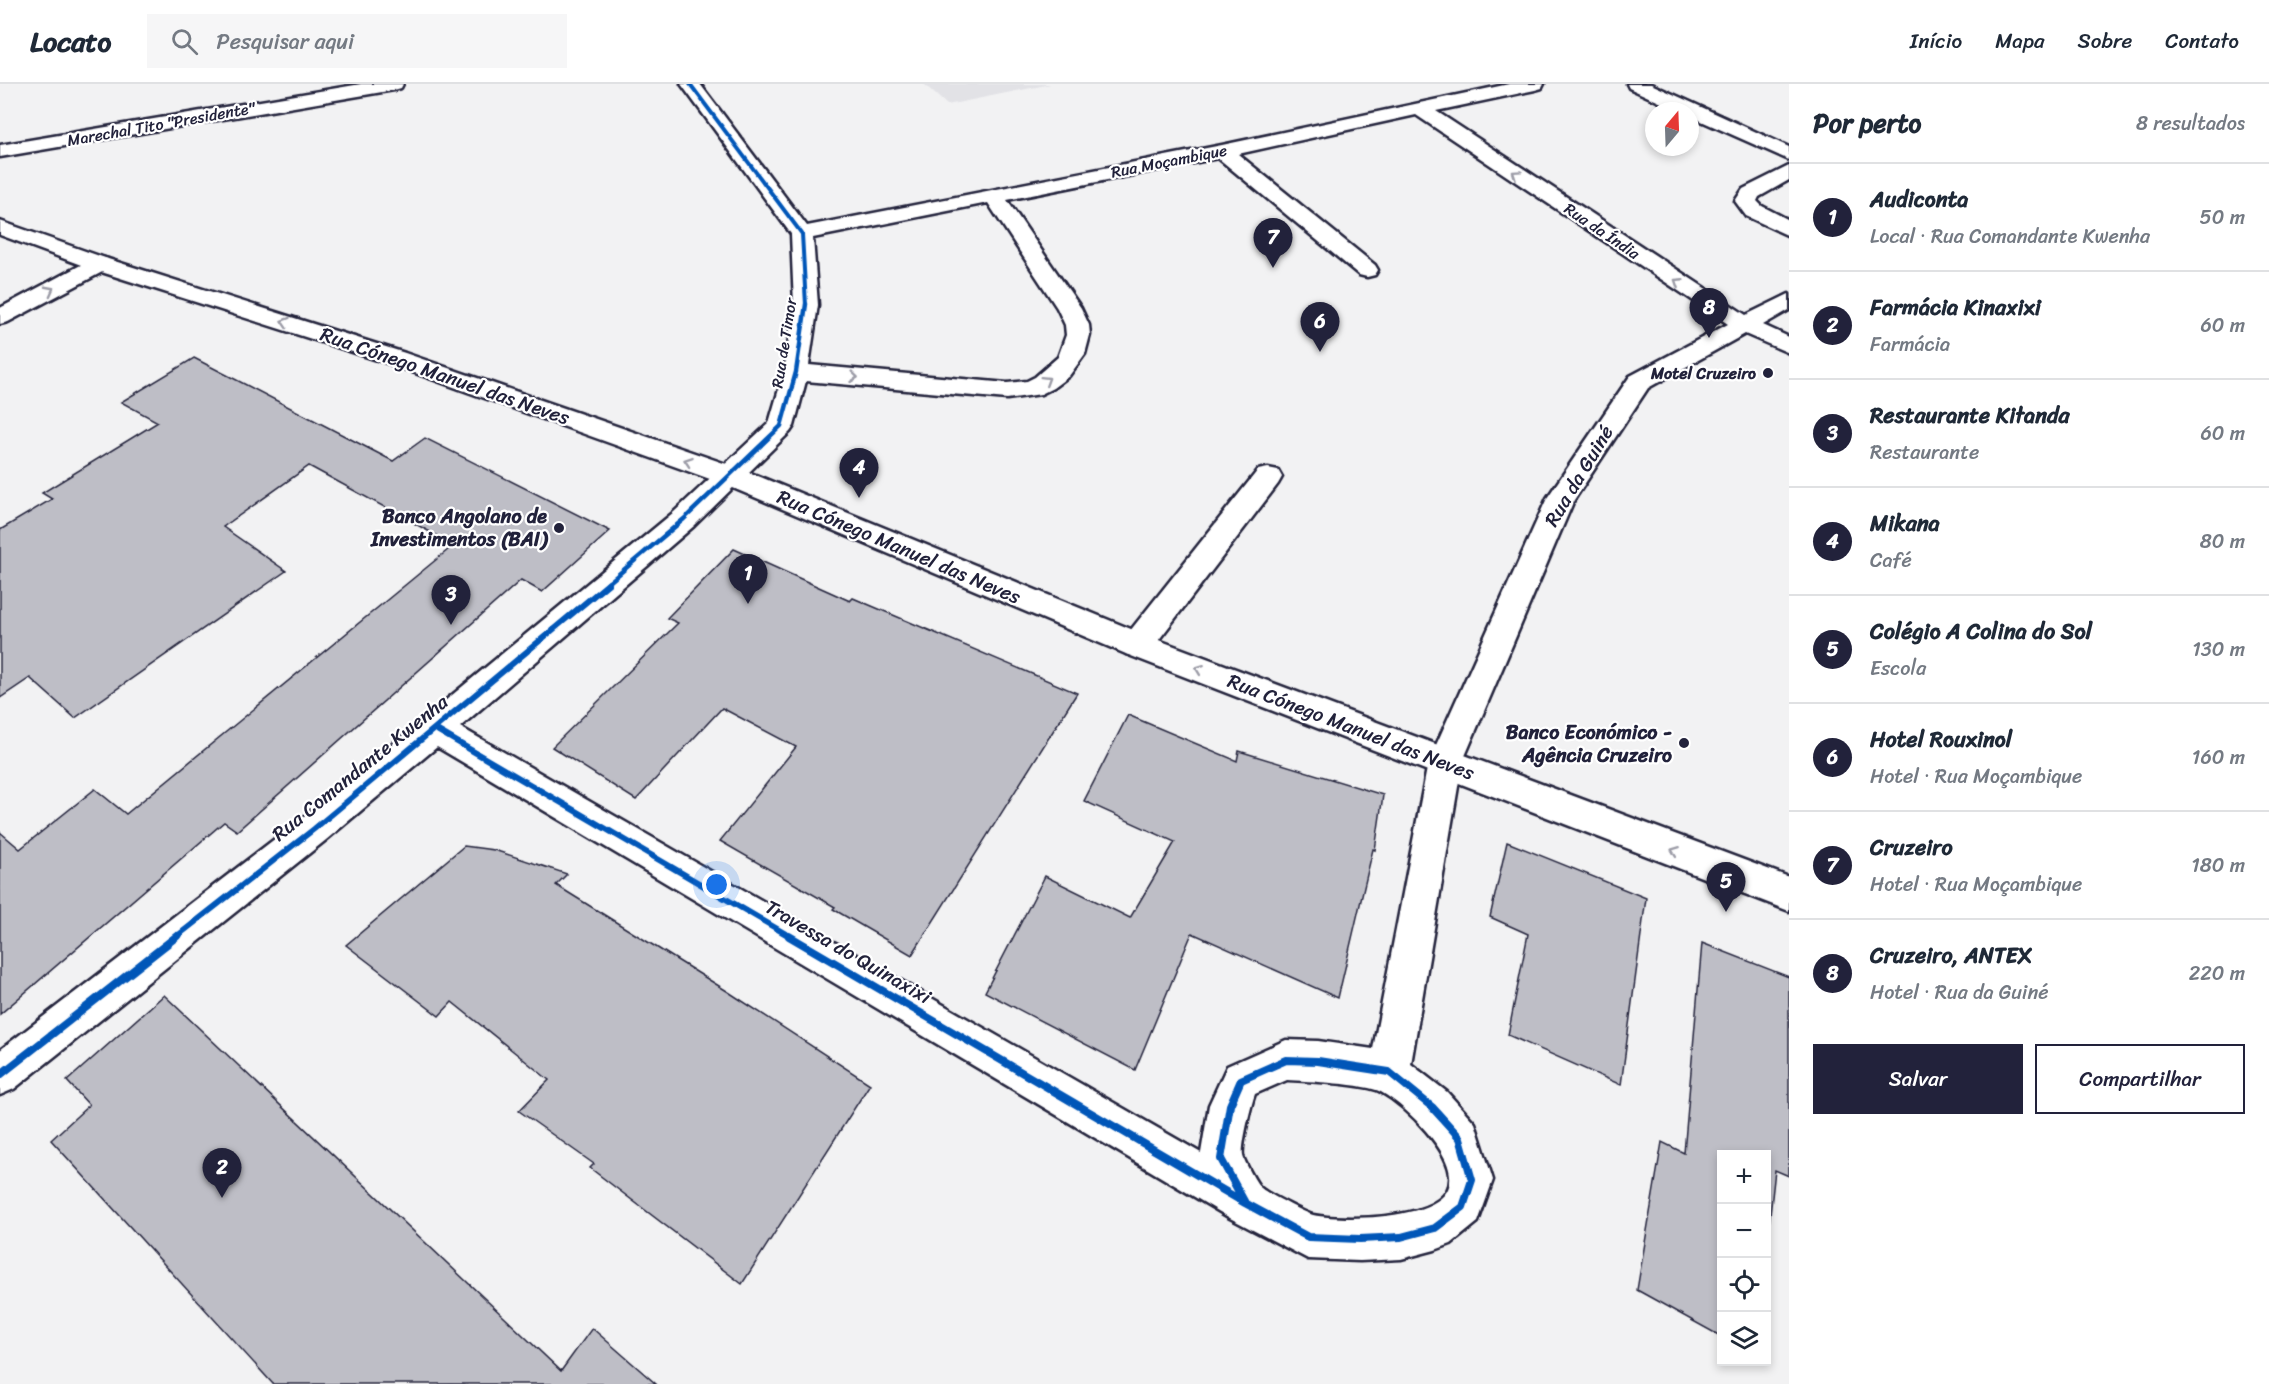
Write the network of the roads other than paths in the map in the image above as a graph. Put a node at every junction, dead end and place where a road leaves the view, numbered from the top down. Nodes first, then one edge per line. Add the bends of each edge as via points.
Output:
1 (394, 84) edge
2 (690, 84) edge
3 (1535, 84) edge
4 (1636, 84) edge
5 (1420, 109) junction
6 (0, 151) edge
7 (1221, 151) junction
8 (1789, 154) edge
9 (1789, 172) edge
10 (994, 196) junction
11 (0, 228) edge
12 (1789, 229) edge
13 (802, 234) junction
14 (100, 264) junction
15 (1366, 270) dead end
16 (1789, 301) edge
17 (0, 317) edge
18 (1745, 325) junction
19 (1789, 346) edge
20 (796, 372) junction
21 (731, 476) junction
22 (1268, 477) dead end
23 (1137, 645) junction
24 (435, 729) junction
25 (1444, 763) junction
26 (1789, 894) edge
27 (1389, 1072) junction
28 (0, 1075) edge
29 (1245, 1203) junction

1 - 6 street, Marechal Tito "Presidente"
2 - 13 street
3 - 5 street, Rua Moçambique
4 - 8 street
5 - 7 street, Rua Moçambique
18 -> 5 street, Rua da Índia
7 - 10 street, Rua Moçambique
7 - 15 street
9 - 12 street via 1750,193 1746,201 1754,211
10 - 13 street, Rua Moçambique
20 -> 10 street via 1007,391 1034,388 1051,378 1073,354 1077,325
11 - 14 street, Rua Cónego Manuel das Neves
13 - 20 street, Rua de Timor via 806,305
17 -> 14 street
21 -> 14 street, Rua Cónego Manuel das Neves via 396,358
16 - 18 street, Rua da Guiné
18 - 19 street, Rua da Índia
18 - 25 street, Rua da Guiné via 1639,382 1595,445 1557,508
20 - 21 street, Rua de Timor via 781,426
21 - 23 street, Rua Cónego Manuel das Neves
21 - 24 street, Rua Comandante Kwenha
22 - 23 street
25 -> 23 street, Rua Cónego Manuel das Neves
24 - 28 street, Rua Comandante Kwenha
24 - 29 street, Travessa do Quinaxixi
26 -> 25 street, Rua Cónego Manuel das Neves
25 - 27 street, Rua da Guiné
27 - 29 street via 1286,1060 1241,1080 1230,1105 1221,1159
27 - 29 street, Travessa do Quinaxixi via 1432,1107 1460,1138 1472,1180 1463,1207 1436,1228 1401,1237 1360,1239 1308,1237

